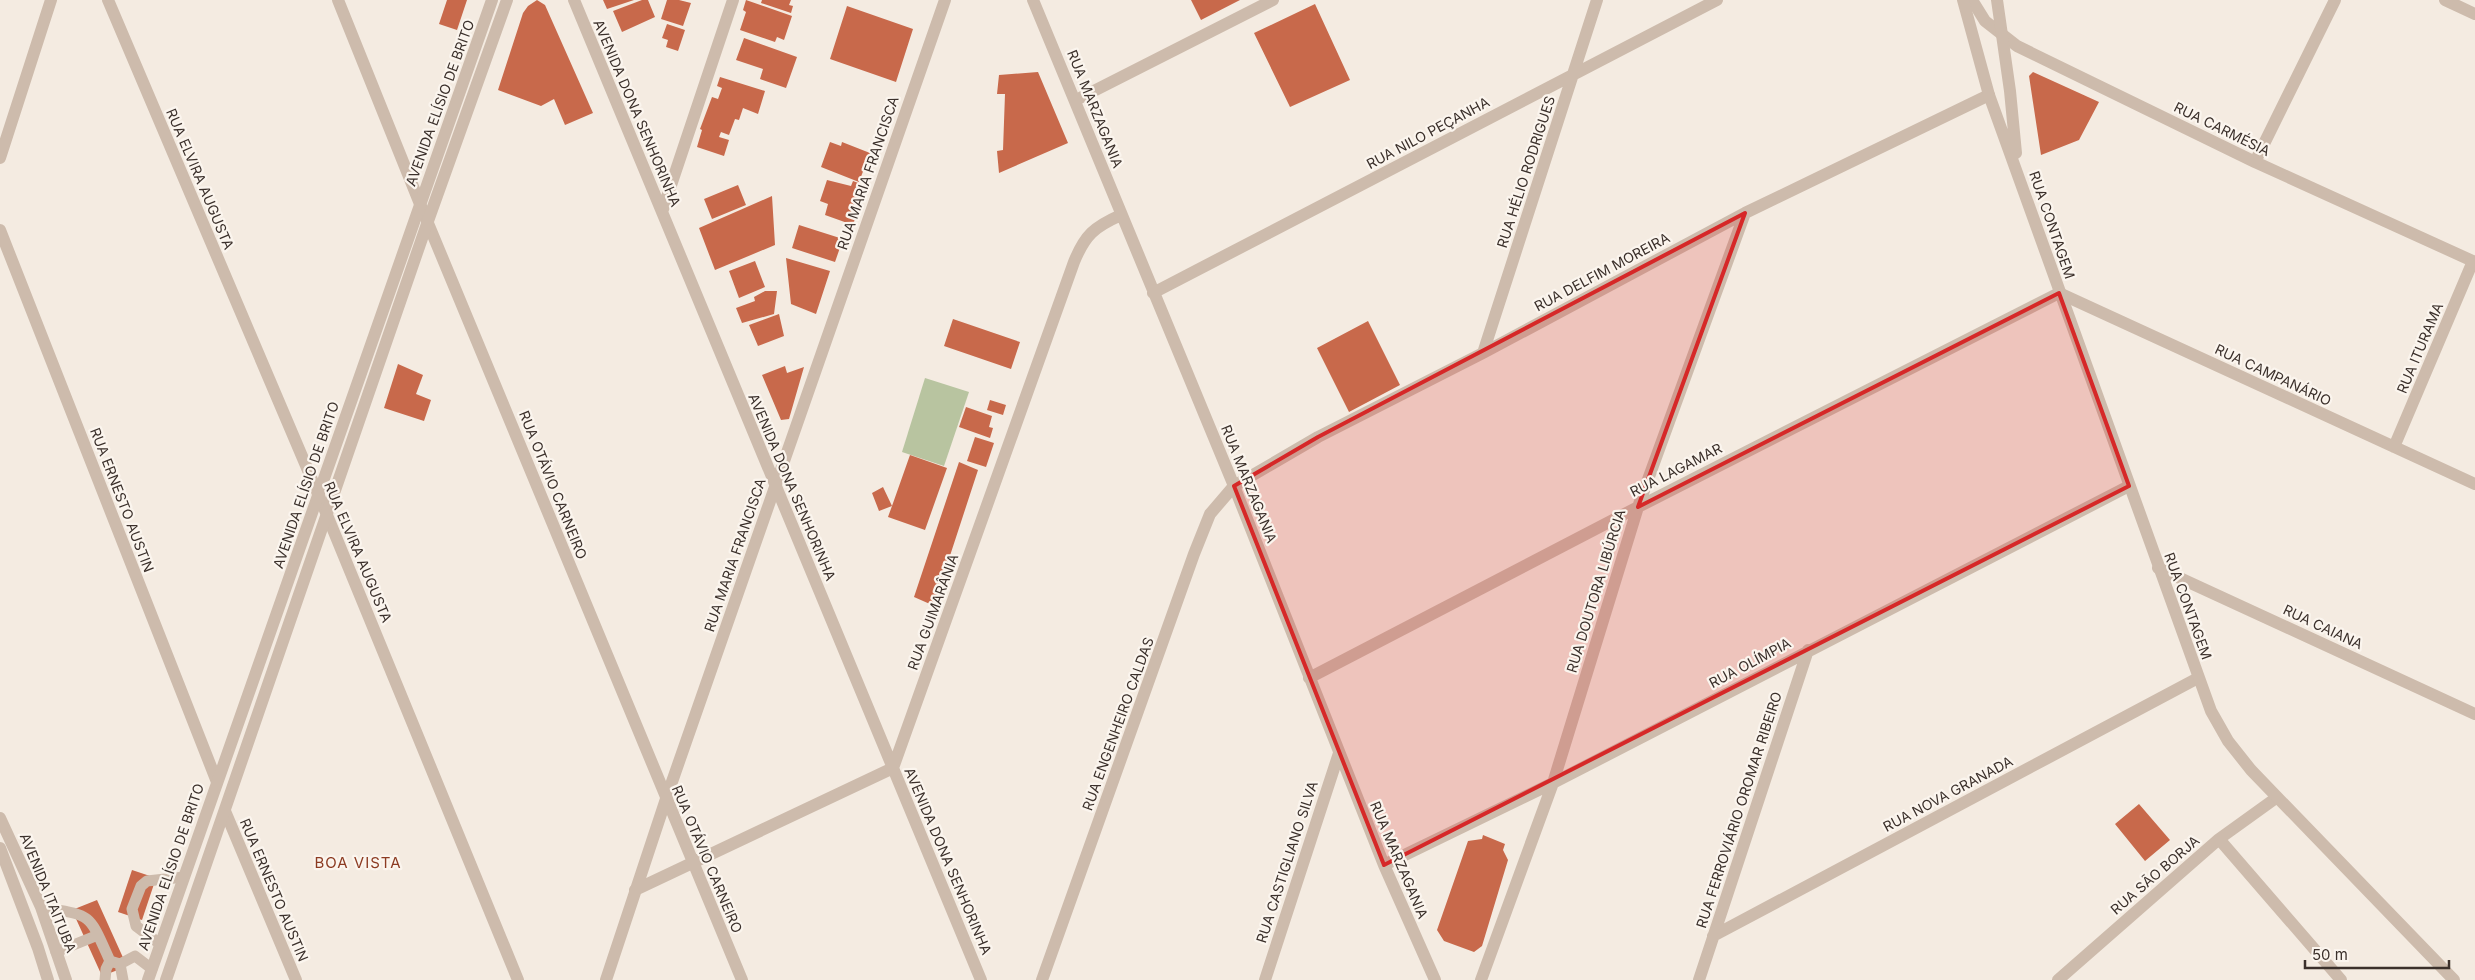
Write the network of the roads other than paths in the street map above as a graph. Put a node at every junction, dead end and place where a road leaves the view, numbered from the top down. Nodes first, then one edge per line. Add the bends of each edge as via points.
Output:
1 (51, 0) edge
2 (108, 0) edge
3 (338, 0) edge
4 (492, 0) edge
5 (507, 0) edge
6 (733, 0) edge
7 (945, 0) edge
8 (1033, 0) edge
9 (1273, 0) edge
10 (1597, 0) edge
11 (1717, 0) edge
12 (1963, 0) edge
13 (1972, 0) edge
14 (1997, 0) edge
15 (2335, 0) edge
16 (2445, 0) edge
17 (573, 2) edge
18 (2475, 14) edge
19 (2002, 34) junction
20 (1573, 74) junction
21 (1989, 95) junction
22 (1076, 100) junction
23 (0, 158) edge
24 (2255, 162) junction
25 (2017, 168) junction
26 (420, 204) junction
27 (662, 212) junction
28 (1745, 213) junction
29 (1121, 215) junction
30 (428, 221) junction
31 (0, 230) edge
32 (2474, 261) edge
33 (1153, 293) junction
34 (2059, 293) junction
35 (1483, 353) junction
36 (2394, 447) junction
37 (2475, 484) edge
38 (775, 485) junction
39 (1234, 486) junction
40 (2129, 486) junction
41 (318, 495) junction
42 (1638, 507) junction
43 (327, 515) junction
44 (2158, 568) junction
45 (1808, 650) junction
46 (1309, 678) junction
47 (2198, 678) junction
48 (2475, 714) edge
49 (1339, 753) junction
50 (893, 768) junction
51 (217, 782) junction
52 (1553, 783) junction
53 (2276, 798) junction
54 (666, 799) junction
55 (225, 811) junction
56 (2, 822) edge
57 (2219, 839) junction
58 (0, 848) edge
59 (693, 863) junction
60 (1384, 865) junction
61 (184, 877) junction
62 (635, 890) junction
63 (40, 907) junction
64 (98, 934) junction
65 (1713, 936) junction
66 (160, 944) junction
67 (56, 952) junction
68 (115, 962) junction
69 (150, 974) edge
70 (2067, 977) edge
71 (48, 980) edge
72 (66, 980) edge
73 (106, 980) edge
74 (122, 980) edge
75 (166, 980) edge
76 (296, 980) edge
77 (518, 980) edge
78 (606, 980) edge
79 (742, 980) edge
80 (981, 980) edge
81 (1042, 980) edge
82 (1265, 980) edge
83 (1435, 980) edge
84 (1481, 980) edge
85 (1699, 980) edge
86 (2341, 980) edge
87 (2454, 980) edge

1 - 23 street
2 - 41 street, RUA ELVIRA AUGUSTA
3 - 26 street, RUA OTÁVIO CARNEIRO
4 - 26 street, AVENIDA ELÍSIO DE BRITO
5 - 30 street, AVENIDA ELÍSIO DE BRITO
6 - 27 street
7 - 38 street, RUA MARIA FRANCISCA
8 - 22 street, RUA MARZAGANIA
9 - 22 street
10 - 20 street, RUA HÉLIO RODRIGUES
11 - 20 street, RUA NILO PEÇANHA
12 - 21 street, RUA CONTAGEM
13 - 19 street, RUA CARMÉSIA via 1985,21
14 - 19 street, RUA CONTAGEM
15 - 24 street
16 - 18 street
17 - 27 street, AVENIDA DONA SENHORINHA
19 - 24 street, RUA CARMÉSIA via 2017,46
19 - 25 street, RUA CONTAGEM
20 - 33 street, RUA NILO PEÇANHA
20 - 35 street, RUA HÉLIO RODRIGUES
21 - 25 street, RUA CONTAGEM
21 - 28 street, RUA DELFIM MOREIRA
22 - 29 street, RUA MARZAGANIA
24 - 32 street, RUA CARMÉSIA
25 - 34 street, RUA CONTAGEM
26 - 30 street, RUA OTÁVIO CARNEIRO
26 - 41 street, AVENIDA ELÍSIO DE BRITO
27 - 38 street, AVENIDA DONA SENHORINHA
28 - 35 street, RUA DELFIM MOREIRA
28 - 42 street, RUA DOUTORA LIBÚRCIA
29 - 33 street, RUA MARZAGANIA
29 - 50 street, RUA GUIMARÂNIA via 1104,222 1089,234 1074,262
30 - 43 street, AVENIDA ELÍSIO DE BRITO
30 - 54 street, RUA OTÁVIO CARNEIRO
31 - 51 street, RUA ERNESTO AUSTIN
32 - 36 street, RUA ITURAMA
33 - 39 street, RUA MARZAGANIA
34 - 36 street, RUA CAMPANÁRIO
34 - 40 street, RUA CONTAGEM
34 - 42 street, RUA LAGAMAR
35 - 39 street, RUA DELFIM MOREIRA via 1318,437
36 - 37 street, RUA CAMPANÁRIO
38 - 50 street, AVENIDA DONA SENHORINHA
38 - 54 street, RUA MARIA FRANCISCA
39 - 46 street, RUA MARZAGANIA
39 - 81 street, RUA ENGENHEIRO CALDAS via 1210,514 1194,554
40 - 44 street, RUA CONTAGEM
40 - 45 street, RUA OLÍMPIA
41 - 43 street, RUA ELVIRA AUGUSTA
41 - 51 street, AVENIDA ELÍSIO DE BRITO
42 - 46 street, RUA LAGAMAR
42 - 52 street, RUA DOUTORA LIBÚRCIA
43 - 55 street, AVENIDA ELÍSIO DE BRITO
43 - 77 street, RUA ELVIRA AUGUSTA
44 - 47 street, RUA CONTAGEM
44 - 48 street, RUA CAIANA
45 - 52 street, RUA OLÍMPIA
45 - 65 street, RUA FERROVIÁRIO OROMAR RIBEIRO
46 - 49 street, RUA MARZAGANIA
47 - 53 street, RUA CONTAGEM via 2228,741
47 - 65 street, RUA NOVA GRANADA
49 - 60 street, RUA MARZAGANIA
49 - 82 street, RUA CASTIGLIANO SILVA
50 - 59 street
50 - 80 street, AVENIDA DONA SENHORINHA
51 - 61 street, AVENIDA ELÍSIO DE BRITO
52 - 60 street, RUA OLÍMPIA
52 - 84 street, RUA DOUTORA LIBÚRCIA
53 - 57 street, RUA SÃO BORJA
53 - 87 street, RUA CONTAGEM
54 - 59 street, RUA OTÁVIO CARNEIRO
54 - 62 street, RUA MARIA FRANCISCA
55 - 75 street, AVENIDA ELÍSIO DE BRITO
55 - 76 street, RUA ERNESTO AUSTIN
56 - 63 street, AVENIDA ITAITUBA
57 - 70 street, RUA SÃO BORJA
57 - 86 street
58 - 71 street, AVENIDA ITAITUBA
59 - 62 street
59 - 79 street, RUA OTÁVIO CARNEIRO
60 - 83 street, RUA MARZAGANIA
61 - 66 street, AVENIDA ELÍSIO DE BRITO
61 - 66 lane via 147,881 141,886 132,910 136,926
62 - 78 street, RUA MARIA FRANCISCA
63 - 64 lane via 87,918
63 - 67 street, AVENIDA ITAITUBA
64 - 67 lane
64 - 68 lane
65 - 85 street, RUA FERROVIÁRIO OROMAR RIBEIRO
66 - 69 street, AVENIDA ELÍSIO DE BRITO
67 - 72 street, AVENIDA ITAITUBA
68 - 69 lane via 135,956
68 - 73 lane via 106,970
68 - 74 lane

